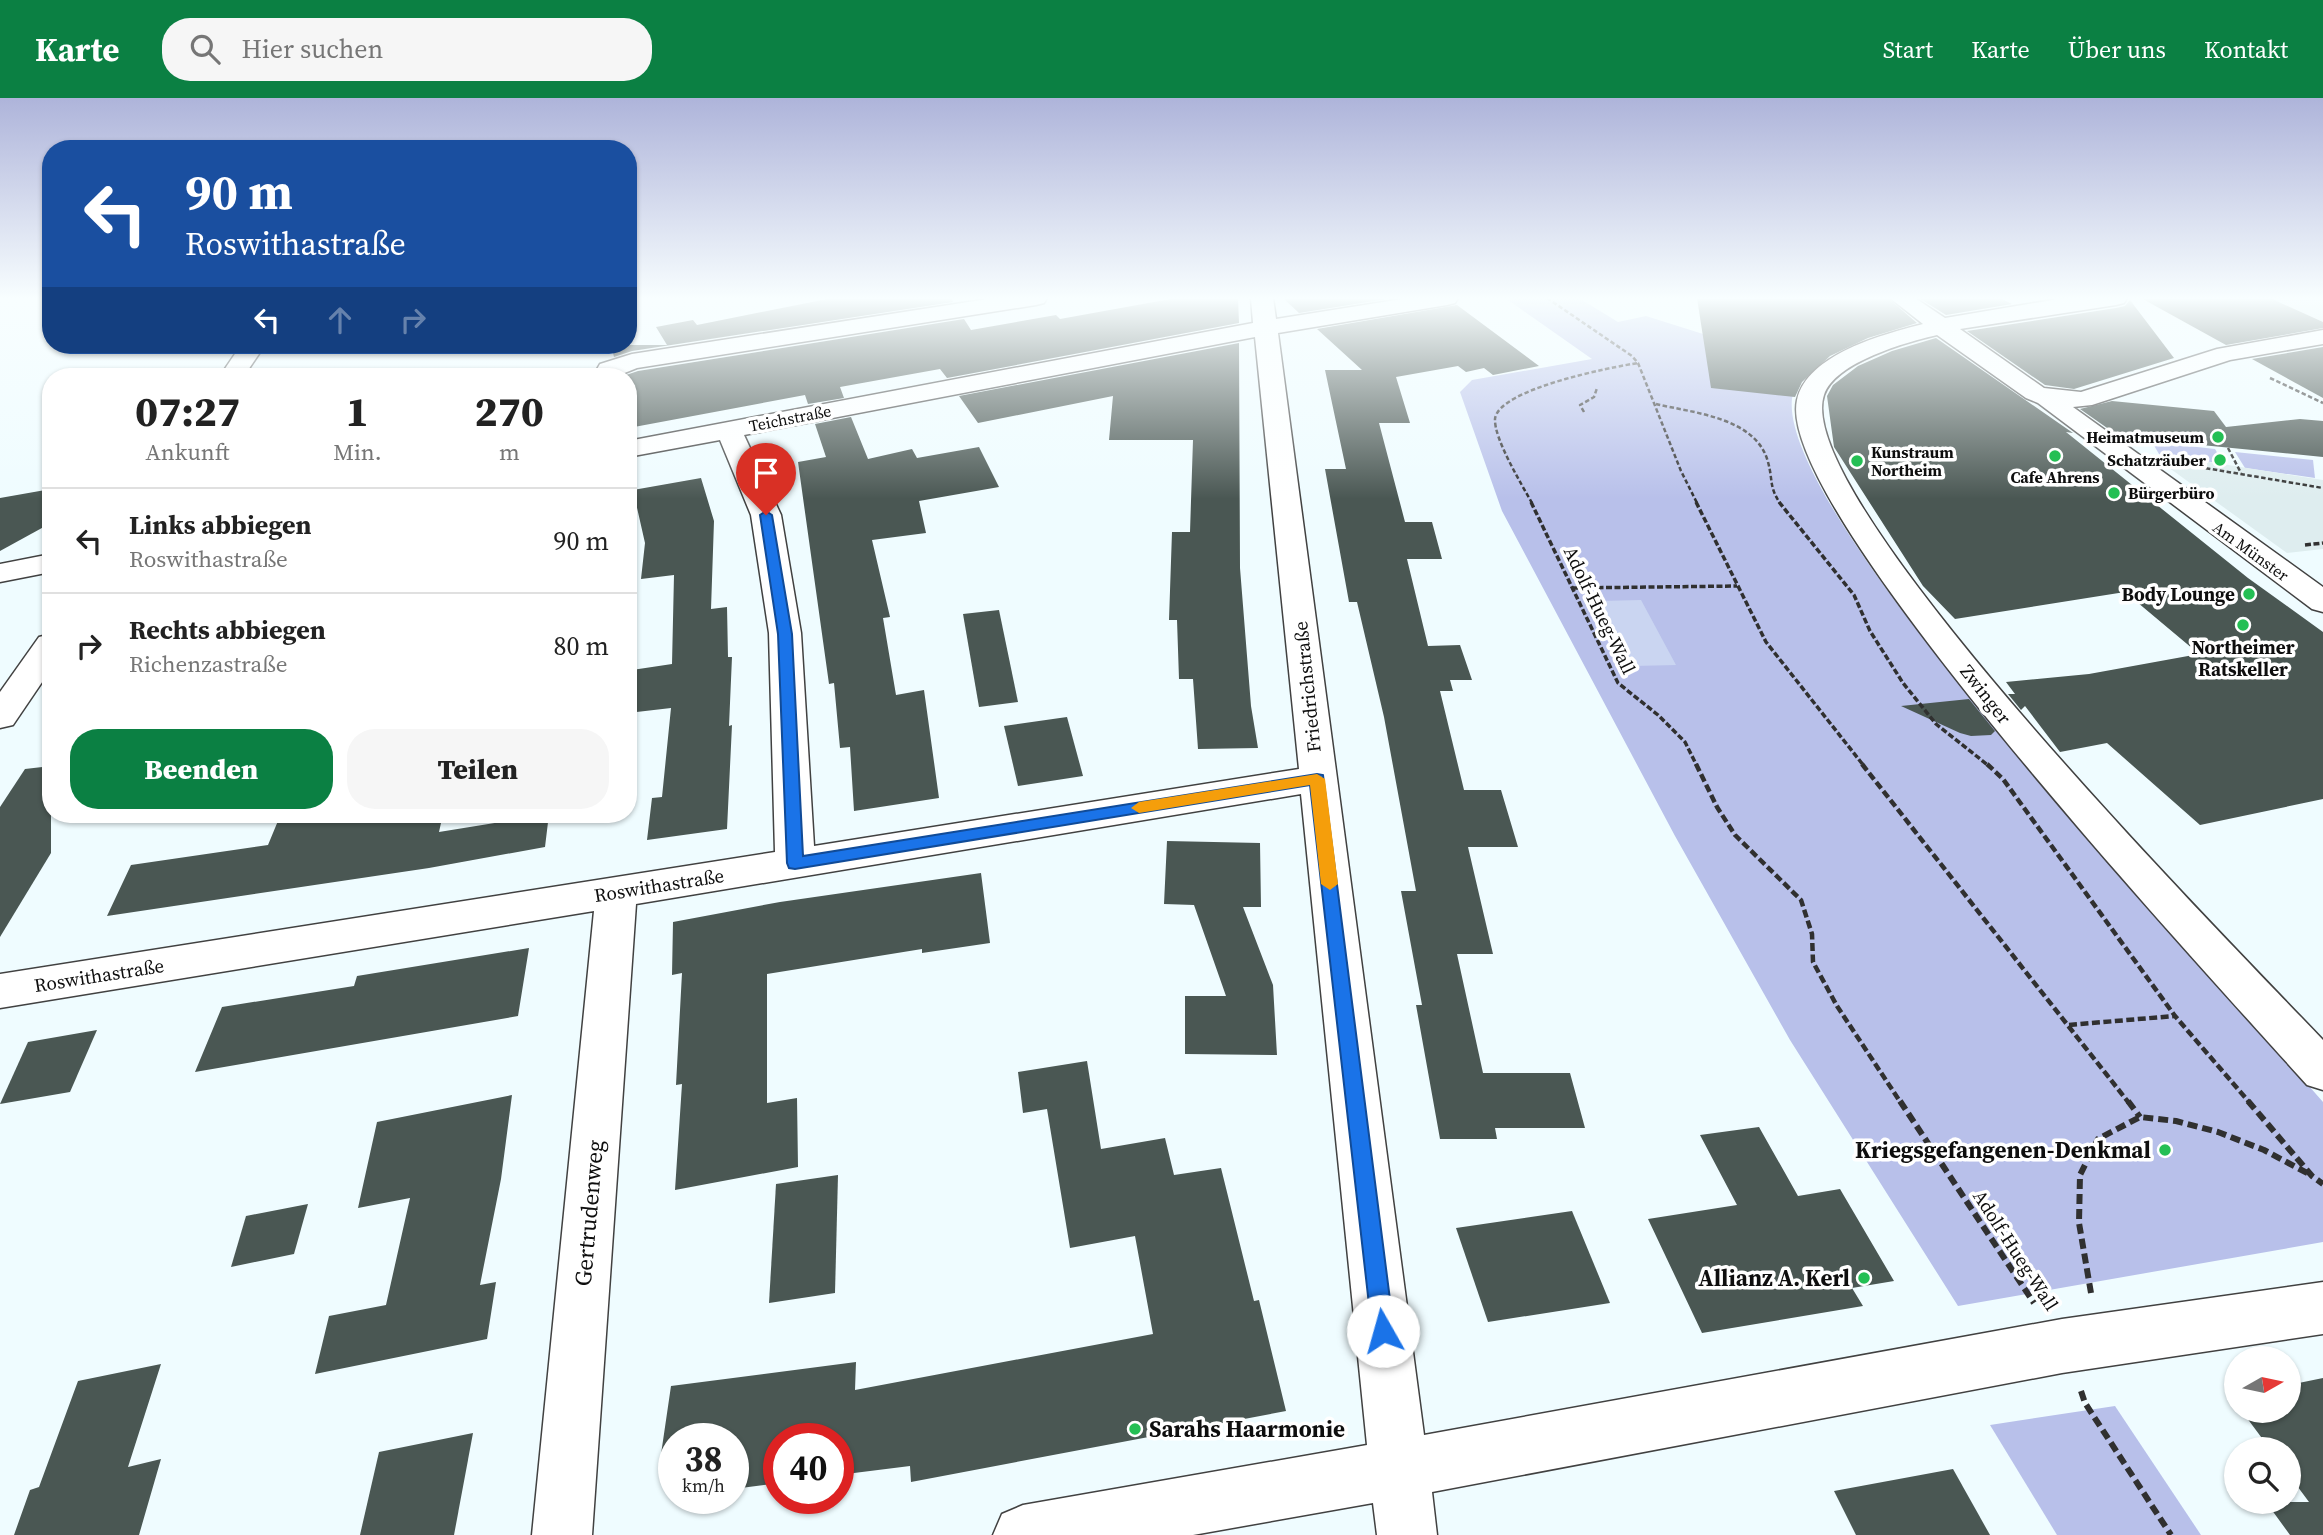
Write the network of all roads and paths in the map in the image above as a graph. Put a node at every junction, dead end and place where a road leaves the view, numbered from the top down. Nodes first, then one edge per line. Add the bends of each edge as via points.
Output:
1 (1071, 365) edge
2 (1270, 365) edge
3 (1624, 365) edge
4 (1639, 365) edge
5 (1836, 365) edge
6 (1995, 365) edge
7 (2192, 365) edge
8 (2248, 365) edge
9 (1597, 388) dead end
10 (2047, 398) junction
11 (2323, 403) edge
12 (1656, 404) junction
13 (1584, 412) dead end
14 (729, 430) junction
15 (637, 447) edge
16 (2228, 448) dead end
17 (2122, 455) junction
18 (2241, 474) junction
19 (2323, 488) edge
20 (42, 565) edge
21 (0, 573) edge
22 (1737, 586) junction
23 (1572, 588) junction
24 (2323, 603) edge
25 (42, 657) edge
26 (0, 717) edge
27 (1317, 779) junction
28 (795, 863) junction
29 (616, 892) junction
30 (0, 991) edge
31 (2175, 1016) junction
32 (2069, 1025) junction
33 (2323, 1071) edge
34 (2140, 1117) junction
35 (2312, 1176) junction
36 (2323, 1184) edge
37 (2323, 1308) edge
38 (2081, 1343) junction
39 (1399, 1469) junction
40 (562, 1535) edge
41 (1023, 1535) edge
42 (1406, 1535) edge
43 (2171, 1535) edge

1 - 14 street, Teichstraße
2 - 27 street, Friedrichstraße
3 - 23 path, Adolf-Hueg-Wall via 1520,395 1504,403 1495,420 1512,469
4 - 12 path
5 - 33 street, Zwinger via 1819,380 1809,402 1809,418 1817,447 1849,509 1906,591 2035,755
6 - 10 street, Am Münster
7 - 10 street via 2092,398
8 - 11 path
9 - 13 path via 1594,397 1580,405
10 - 17 street, Am Münster
12 - 22 path via 1681,471
12 - 31 path via 1721,419 1758,442 1768,462 1773,493 1854,595 1870,631 1903,683 1936,724 2003,779
14 - 15 street, Teichstraße
14 - 28 street via 766,515 785,634
16 - 18 path
17 - 18 path
17 - 24 street, Am Münster
18 - 19 path
20 - 21 street
22 - 23 path
22 - 32 path via 1766,642
23 - 38 path, Adolf-Hueg-Wall via 1618,683 1685,742 1735,835 1801,900 1812,934 1813,962 1837,1006
25 - 26 street
27 - 28 street, Roswithastraße
27 - 39 street, Friedrichstraße
28 - 29 street, Roswithastraße
29 - 30 street, Roswithastraße
29 - 40 street, Gertrudenweg
31 - 32 path
31 - 35 path
32 - 34 path
34 - 35 path via 2218,1132
34 - 38 path via 2098,1139 2081,1175
35 - 36 path
37 - 38 street
38 - 39 street
38 - 43 path via 2085,1403
39 - 41 street
39 - 42 street, Friedrichstraße

